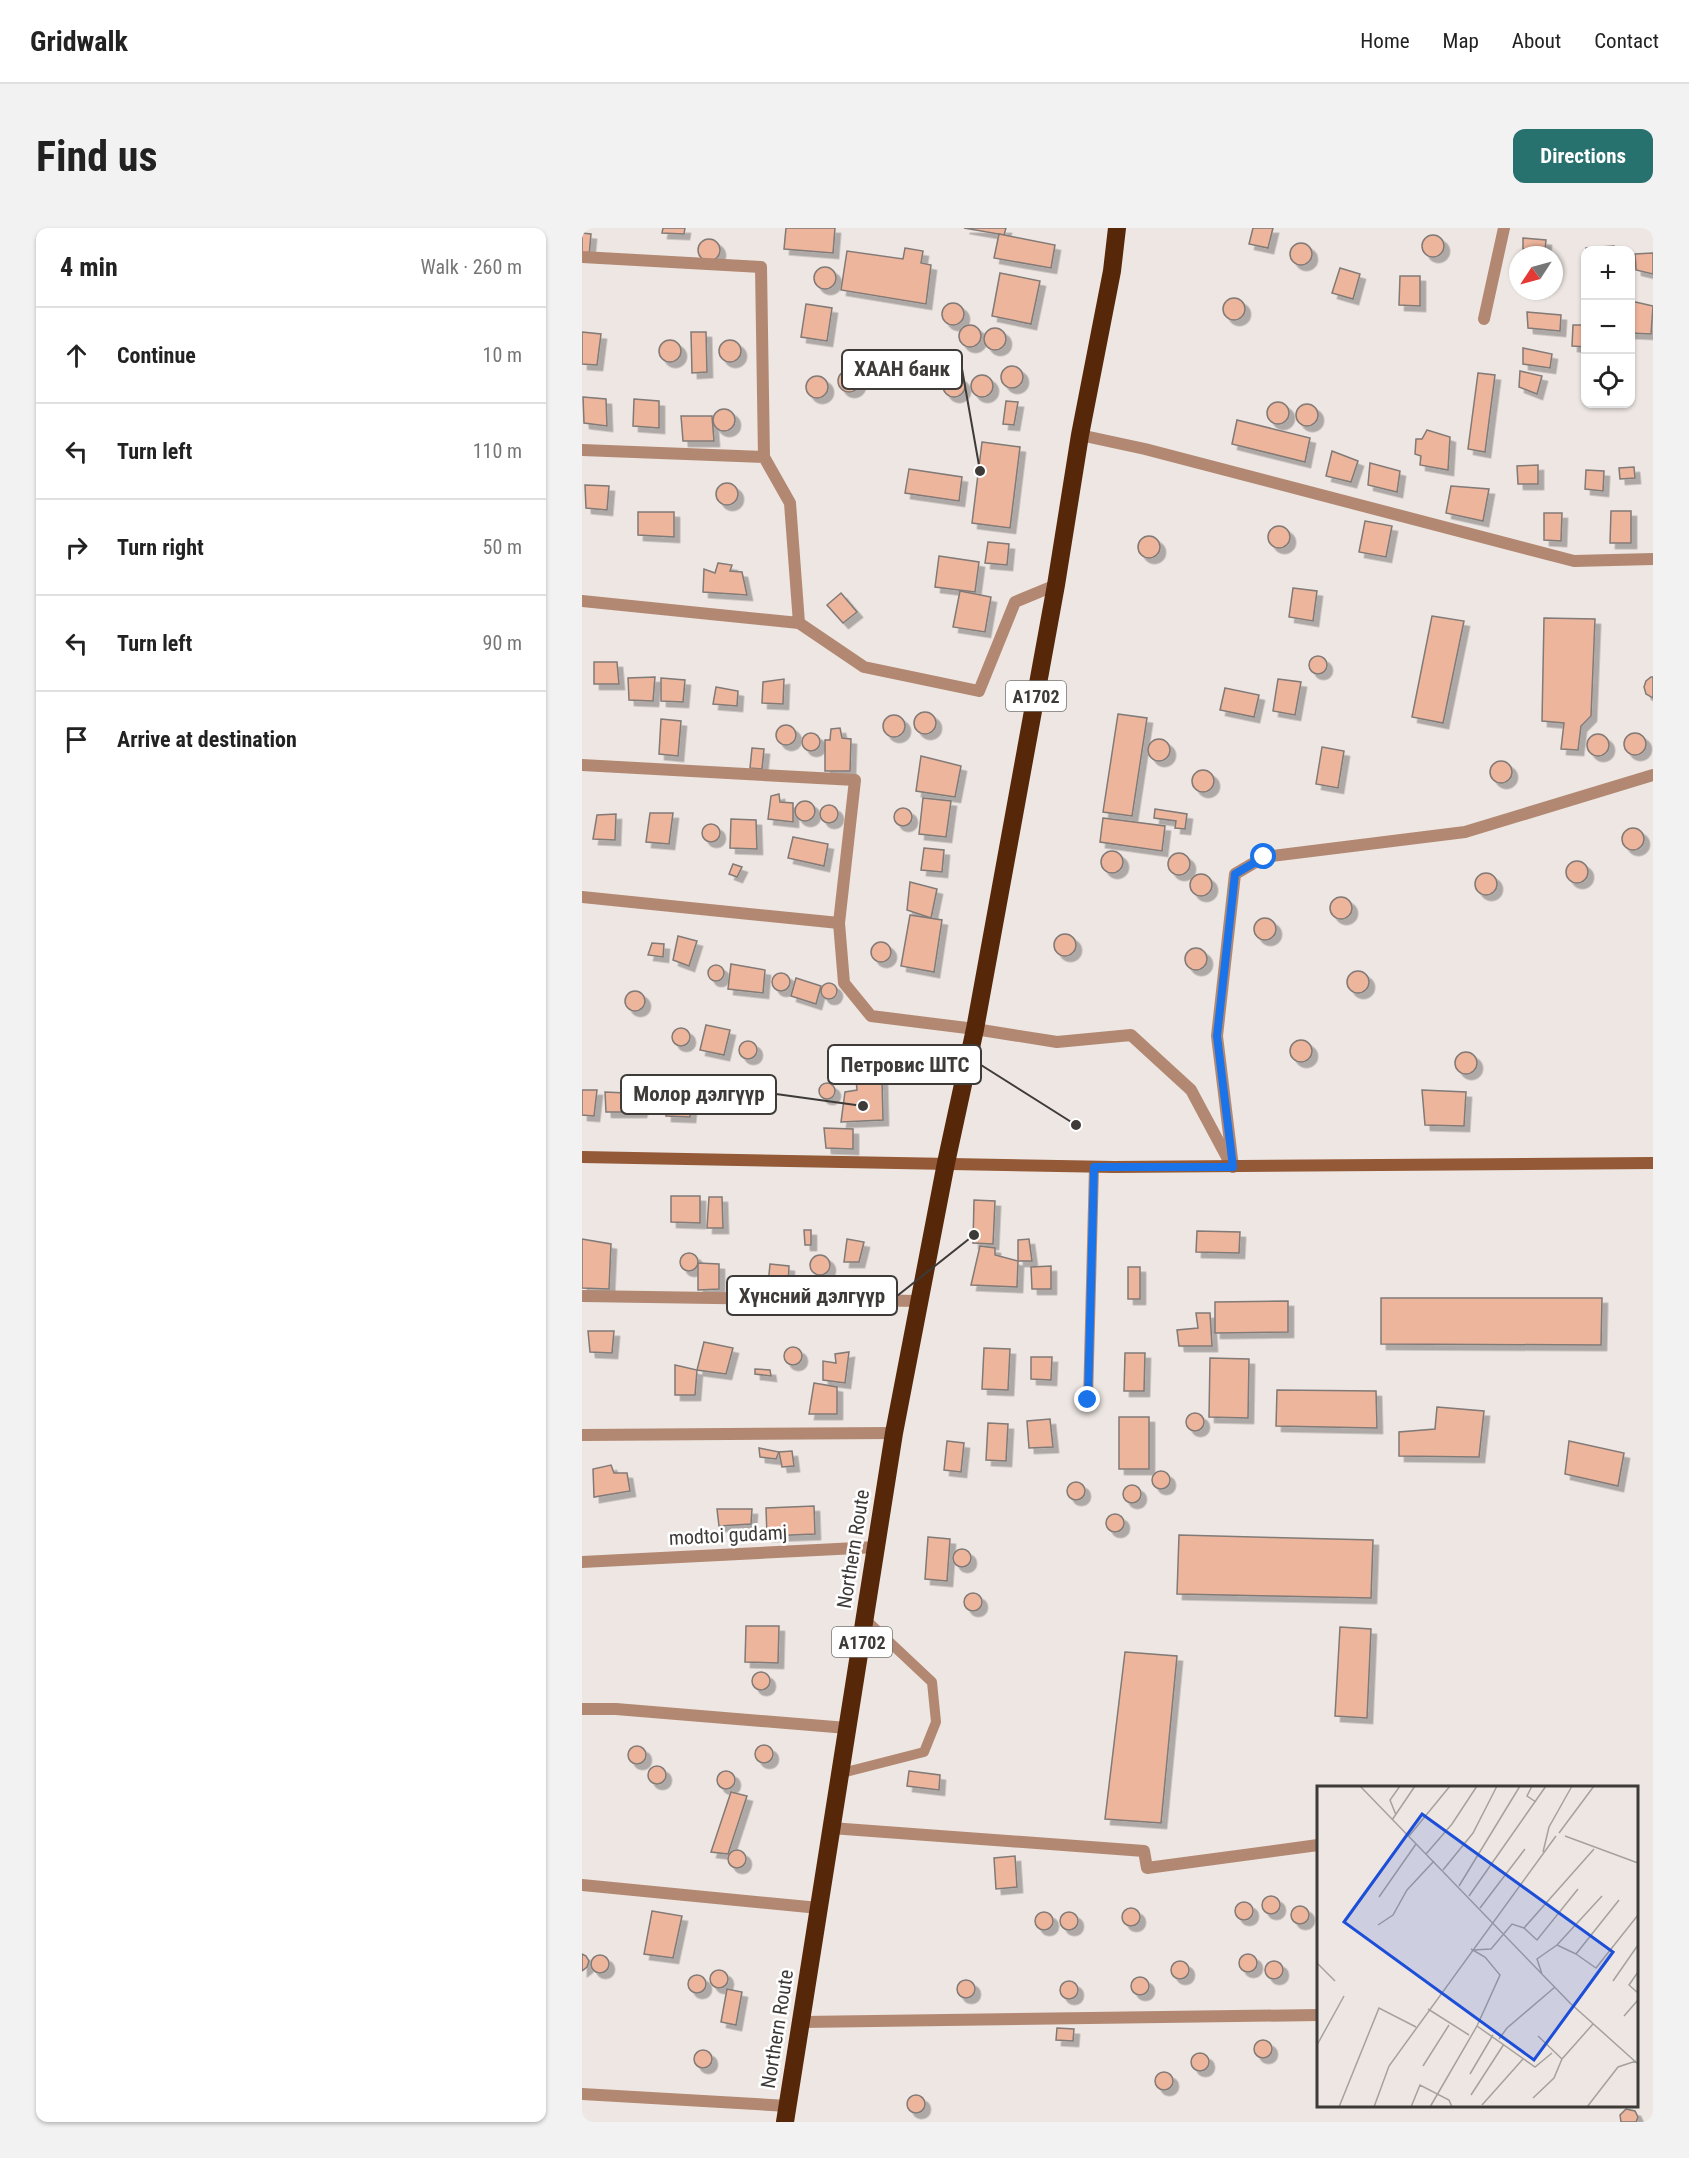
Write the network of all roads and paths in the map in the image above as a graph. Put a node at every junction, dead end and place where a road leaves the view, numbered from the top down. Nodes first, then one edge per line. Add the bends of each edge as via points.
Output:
1 (1117, 228) edge
2 (1504, 228) edge
3 (582, 257) edge
4 (1484, 319) dead end
5 (1080, 435) junction
6 (582, 450) edge
7 (764, 457) junction
8 (1653, 559) edge
9 (1056, 585) junction
10 (582, 601) edge
11 (799, 623) junction
12 (582, 765) edge
13 (1653, 775) edge
14 (582, 897) edge
15 (838, 923) junction
16 (975, 1029) junction
17 (582, 1156) edge
18 (946, 1163) junction
19 (1653, 1163) edge
20 (1094, 1167) junction
21 (1233, 1167) junction
22 (582, 1296) edge
23 (920, 1301) junction
24 (1088, 1400) dead end
25 (894, 1433) junction
26 (582, 1435) edge
27 (877, 1547) junction
28 (582, 1562) edge
29 (866, 1619) junction
30 (582, 1708) edge
31 (847, 1728) junction
32 (842, 1773) junction
33 (831, 1828) junction
34 (1317, 1845) edge
35 (582, 1885) edge
36 (819, 1908) junction
37 (1317, 2015) edge
38 (802, 2022) junction
39 (582, 2094) edge
40 (786, 2114) edge

1 - 5 highway, A1702
2 - 4 street
3 - 7 street via 761,267
5 - 8 street via 1574,561
5 - 9 highway, A1702
6 - 7 street
7 - 11 street via 790,503
9 - 11 street via 1015,602 979,692 864,667
9 - 16 highway, A1702
10 - 11 street
12 - 15 street via 855,780
13 - 21 street via 1466,832 1264,857 1235,874 1217,1036
14 - 15 street
15 - 16 street via 844,983 871,1016
16 - 18 highway, A1702
16 - 21 street via 1057,1042 1131,1035 1191,1090
17 - 18 street
18 - 20 street
18 - 23 highway, Northern Route / A1702
19 - 21 street
20 - 21 street
20 - 24 lane
22 - 23 street
23 - 25 highway, Northern Route / A1702
25 - 26 street
25 - 27 highway, Northern Route / A1702
27 - 28 street, modtoi gudamj
27 - 29 highway, Northern Route / A1702
29 - 31 highway, Northern Route / A1702
29 - 32 lane via 933,1682 936,1722 924,1752
30 - 31 street
31 - 32 highway, Northern Route / A1702
32 - 33 highway, Northern Route / A1702
33 - 34 street via 1144,1851 1147,1868
33 - 36 highway, Northern Route / A1702
35 - 36 street
36 - 38 highway, Northern Route / A1702
37 - 38 street
38 - 40 highway, Northern Route / A1702
39 - 40 street

